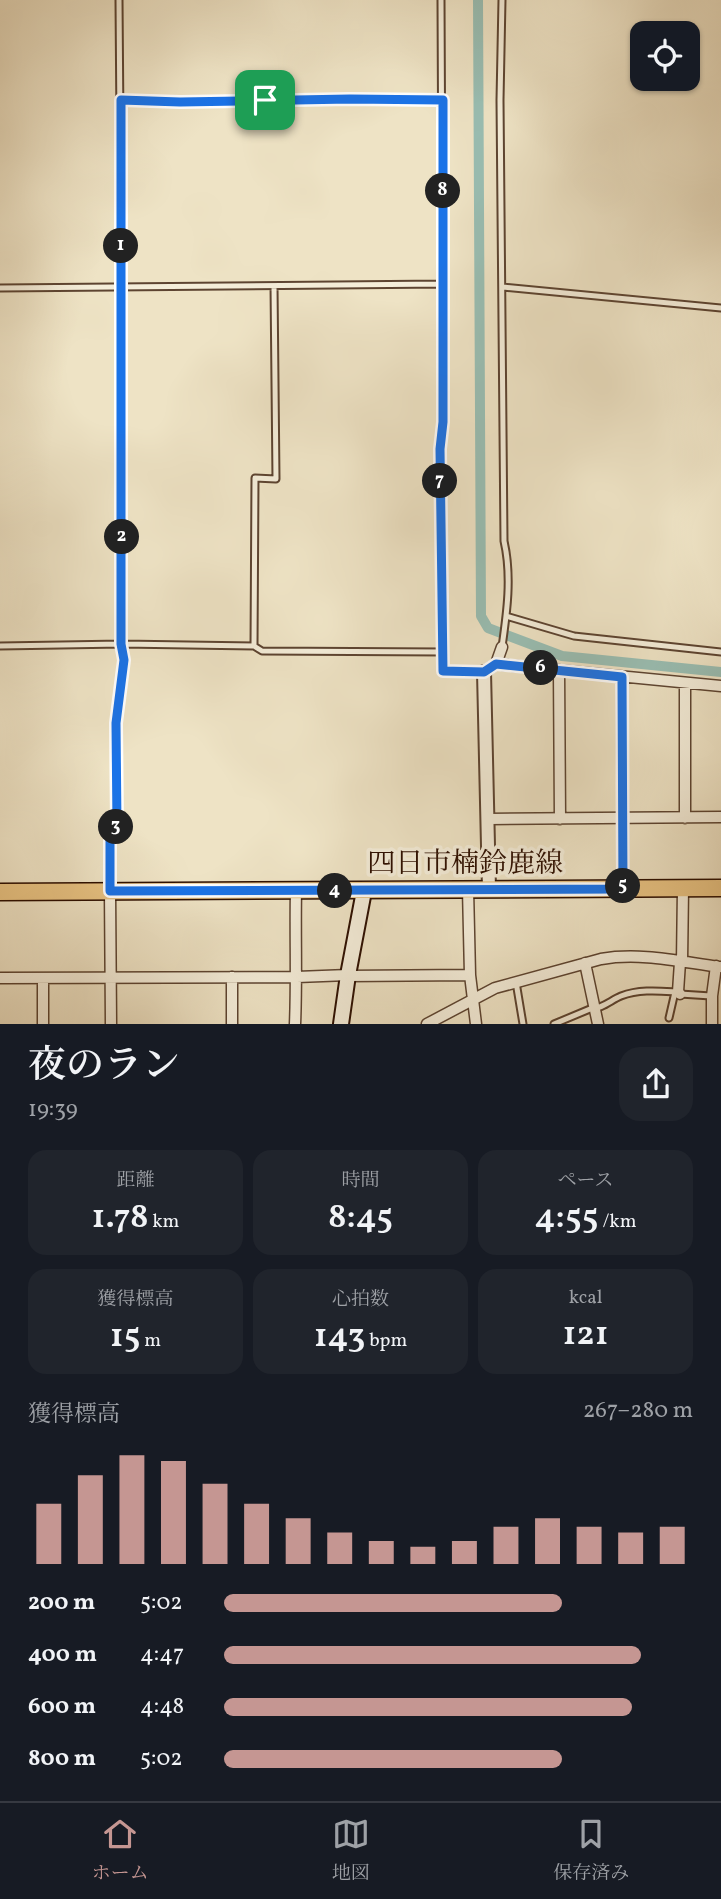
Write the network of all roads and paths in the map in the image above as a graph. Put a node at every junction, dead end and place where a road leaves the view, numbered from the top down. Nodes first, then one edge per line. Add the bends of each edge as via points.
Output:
1 (119, 0) edge
2 (441, 0) edge
3 (502, 0) edge
4 (121, 100) junction
5 (443, 100) junction
6 (443, 284) junction
7 (121, 285) junction
8 (274, 286) junction
9 (503, 287) junction
10 (0, 288) edge
11 (721, 308) edge
12 (506, 616) junction
13 (121, 644) junction
14 (0, 646) edge
15 (254, 646) junction
16 (502, 647) joint
17 (443, 652) junction
18 (721, 652) edge
19 (496, 664) junction
20 (559, 670) junction
21 (484, 672) junction
22 (622, 677) junction
23 (685, 683) junction
24 (721, 687) edge
25 (721, 817) edge
26 (623, 818) junction
27 (685, 818) junction
28 (488, 819) junction
29 (560, 819) junction
30 (682, 888) junction
31 (721, 888) edge
32 (468, 889) junction
33 (489, 889) junction
34 (623, 889) junction
35 (296, 890) junction
36 (110, 891) junction
37 (364, 891) junction
38 (0, 892) edge
39 (681, 962) junction
40 (585, 963) junction
41 (718, 966) edge
42 (347, 975) junction
43 (470, 975) junction
44 (232, 977) junction
45 (297, 977) junction
46 (0, 978) edge
47 (43, 978) junction
48 (110, 978) junction
49 (516, 982) junction
50 (677, 993) junction
51 (712, 996) junction
52 (473, 999) junction
53 (596, 1009) junction
54 (669, 1018) dead end
55 (43, 1024) edge
56 (111, 1024) edge
57 (232, 1024) edge
58 (295, 1024) edge
59 (341, 1024) edge
60 (427, 1024) edge
61 (476, 1024) edge
62 (523, 1024) edge
63 (554, 1024) edge
64 (597, 1024) edge
65 (712, 1024) edge

1 - 4 lane
2 - 5 lane
3 - 9 lane
4 - 5 lane
4 - 7 lane
5 - 6 lane
6 - 8 lane
6 - 17 lane
7 - 8 lane
7 - 10 lane
7 - 13 lane
8 - 15 lane via 276,479 255,478
9 - 11 lane
9 - 12 lane
12 - 16 lane
12 - 18 lane via 574,636
13 - 14 lane
13 - 15 lane
13 - 36 lane via 117,825 110,838
15 - 17 lane via 262,651
16 - 19 street
17 - 21 lane via 443,671
19 - 20 street
19 - 21 street
20 - 22 street
20 - 29 street
21 - 28 street
22 - 23 street
22 - 26 street
23 - 24 street
23 - 27 street
25 - 27 street
26 - 27 street
26 - 29 street
26 - 34 street
28 - 29 street
28 - 33 street
30 - 31 main road, 四日市楠鈴鹿線
30 - 34 main road, 四日市楠鈴鹿線
30 - 39 street
32 - 33 main road, 四日市楠鈴鹿線
32 - 37 main road, 四日市楠鈴鹿線
32 - 43 street
33 - 34 main road, 四日市楠鈴鹿線
35 - 36 main road, 四日市楠鈴鹿線
35 - 37 main road, 四日市楠鈴鹿線
35 - 45 street
36 - 38 main road, 四日市楠鈴鹿線
36 - 48 street
37 - 42 main road
39 - 40 street via 616,957
39 - 41 street
39 - 50 street
40 - 49 street
40 - 53 street
41 - 51 street
42 - 43 street
42 - 45 street
42 - 59 main road
43 - 52 street
44 - 45 street
44 - 48 street
44 - 57 street
45 - 58 street
46 - 47 street
47 - 48 street
47 - 55 street
48 - 56 street
49 - 52 street
49 - 62 lane
50 - 51 lane
50 - 53 lane via 632,993
50 - 54 lane
51 - 65 street
52 - 60 street
52 - 61 street
53 - 63 lane
53 - 64 street

